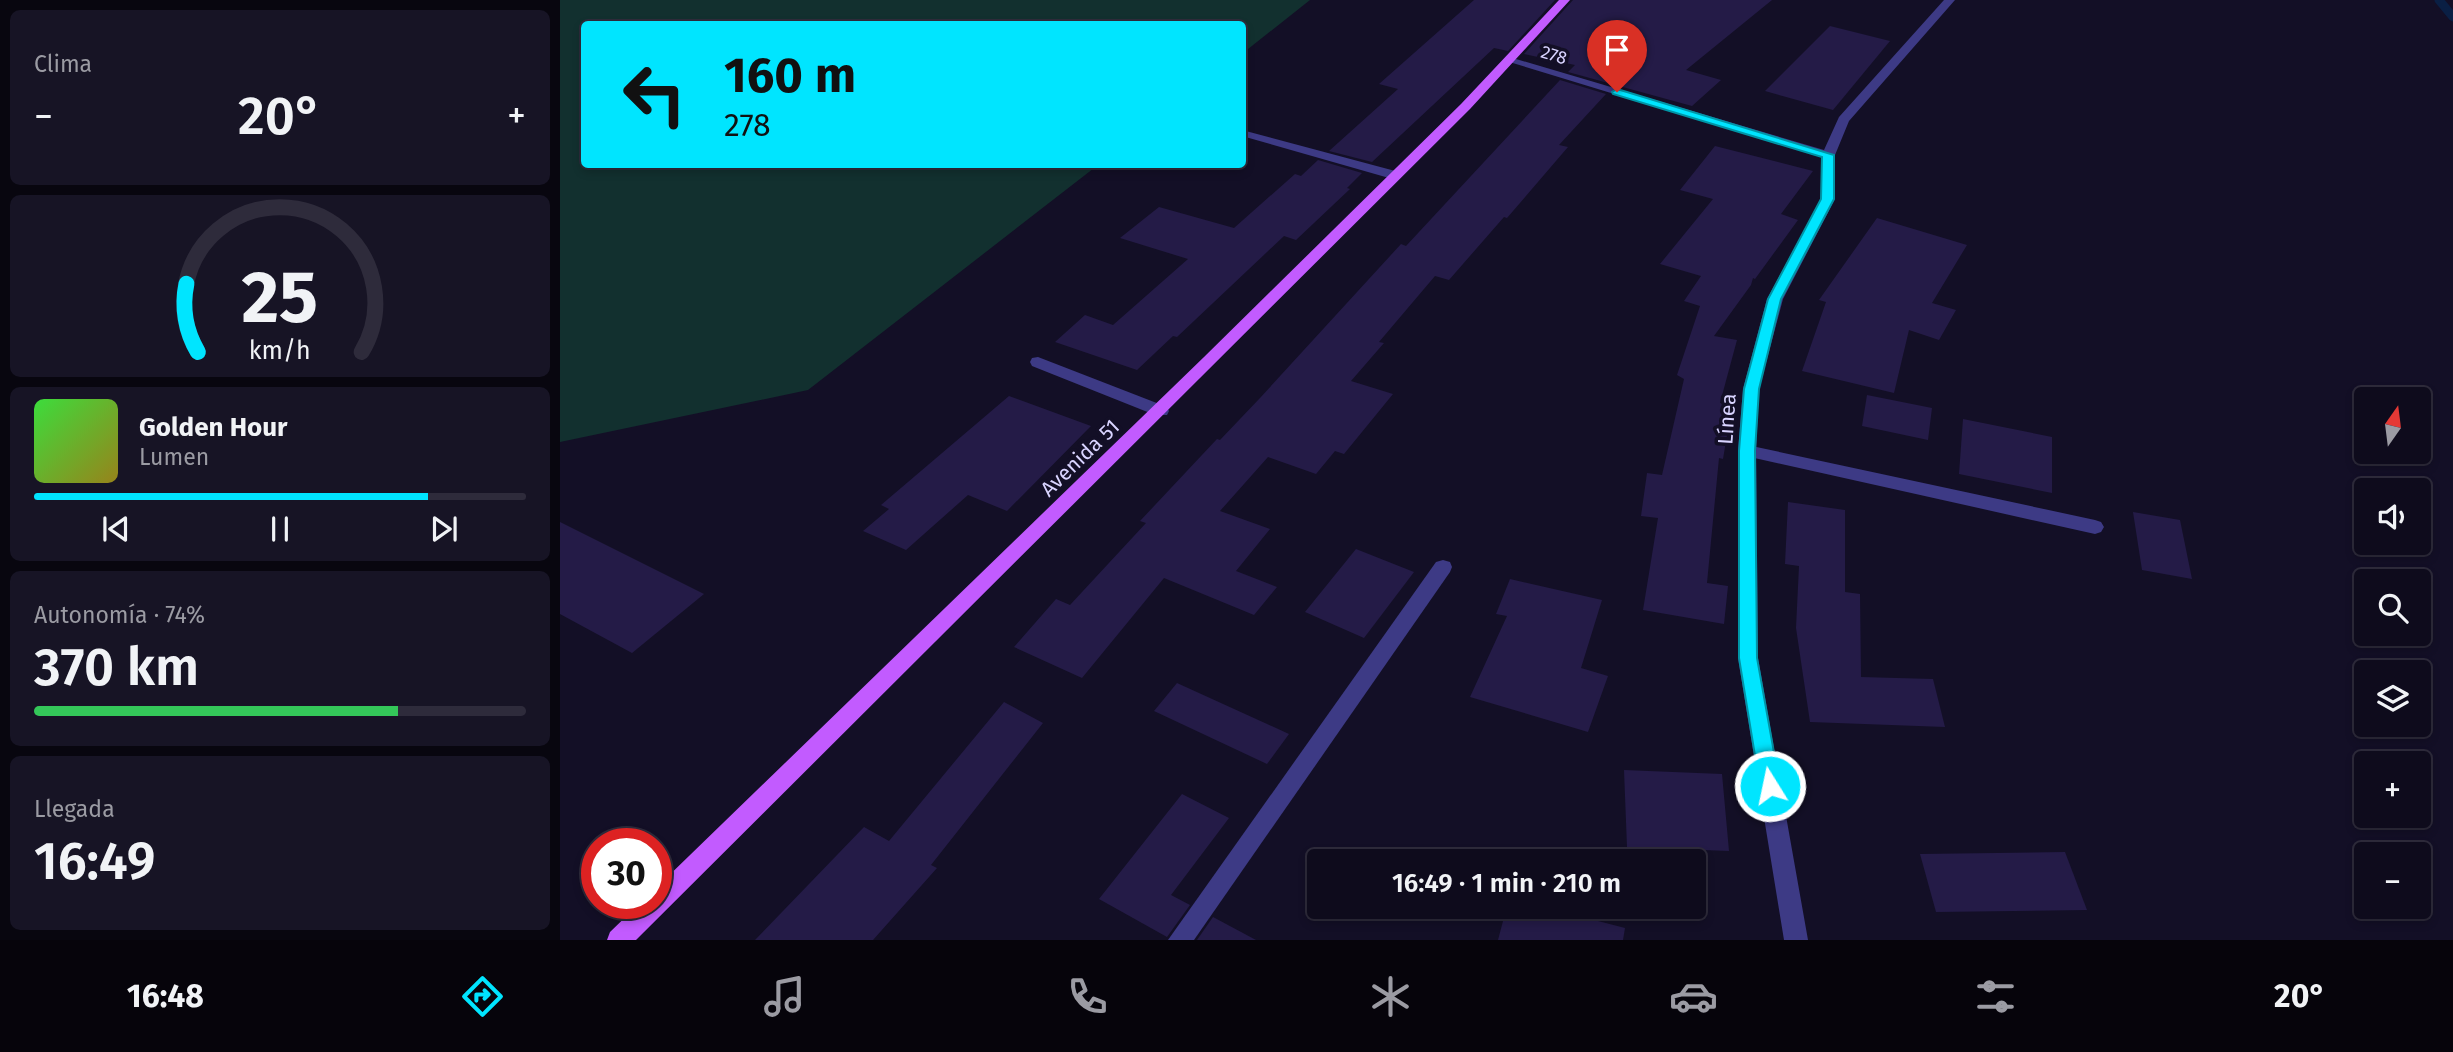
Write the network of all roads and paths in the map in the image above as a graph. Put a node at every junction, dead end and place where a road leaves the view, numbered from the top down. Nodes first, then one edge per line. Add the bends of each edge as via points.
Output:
1 (1565, 0) edge
2 (1950, 0) edge
3 (1512, 61) junction
4 (1246, 133) dead end
5 (1828, 155) junction
6 (1394, 175) junction
7 (1038, 362) dead end
8 (1160, 411) junction
9 (1747, 451) junction
10 (2095, 527) dead end
11 (1443, 567) dead end
12 (619, 940) edge
13 (1180, 940) edge
14 (1796, 940) edge

1 - 3 main road, Avenida 51
2 - 5 street, Línea via 1843,120
3 - 5 street, 278
3 - 6 main road, Avenida 51
4 - 6 street
5 - 9 street, Línea via 1828,199 1774,299 1751,389
6 - 8 main road, Avenida 51
7 - 8 street
8 - 12 main road, Avenida 51
9 - 10 street
9 - 14 street, Línea via 1748,658
11 - 13 street

